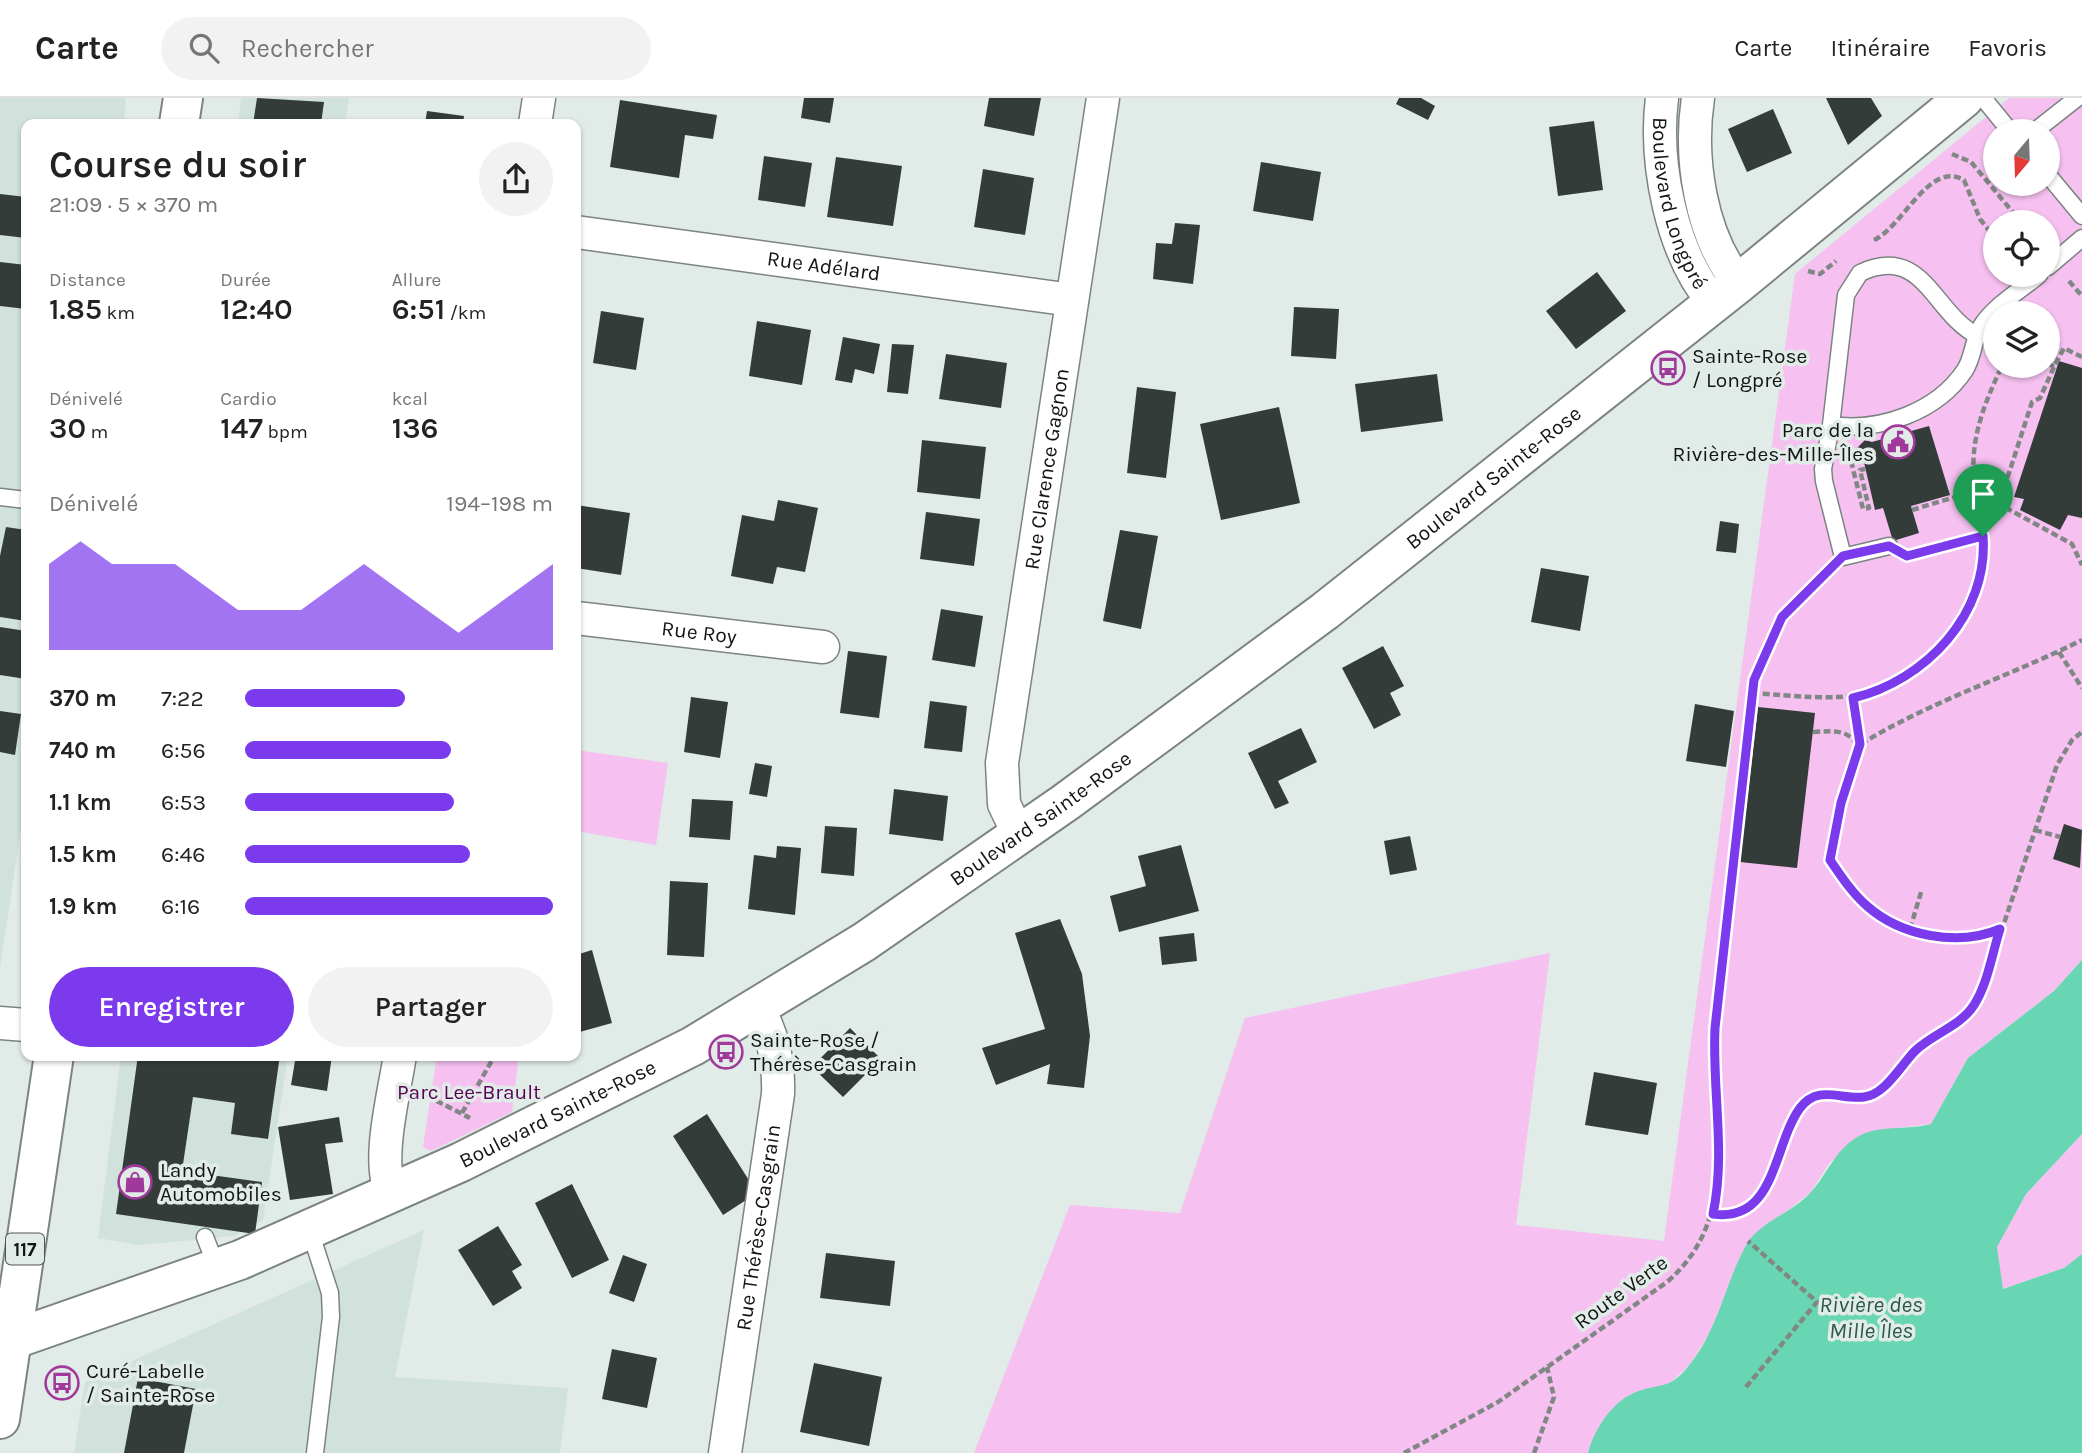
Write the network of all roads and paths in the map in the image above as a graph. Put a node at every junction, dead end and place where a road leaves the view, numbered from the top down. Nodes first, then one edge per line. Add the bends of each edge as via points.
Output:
1 (183, 98) edge
2 (539, 98) edge
3 (1103, 98) edge
4 (1662, 98) edge
5 (1698, 98) edge
6 (1964, 98) edge
7 (1983, 98) edge
8 (2077, 98) edge
9 (180, 119) edge
10 (536, 119) edge
11 (2000, 119) edge
12 (2050, 119) edge
13 (1938, 150) dead end
14 (2060, 189) edge
15 (2011, 210) edge
16 (2082, 216) edge
17 (1983, 223) edge
18 (581, 233) edge
19 (2082, 238) edge
20 (1863, 244) dead end
21 (1843, 254) dead end
22 (2060, 257) edge
23 (1799, 266) dead end
24 (2064, 275) dead end
25 (2025, 287) edge
26 (1726, 293) junction
27 (2082, 295) edge
28 (1072, 300) junction
29 (1978, 336) junction
30 (2060, 356) edge
31 (2082, 357) edge
32 (1997, 378) edge
33 (2049, 378) edge
34 (1832, 425) junction
35 (1850, 459) dead end
36 (1865, 469) dead end
37 (1975, 491) junction
38 (0, 497) edge
39 (21, 499) edge
40 (2000, 504) junction
41 (1912, 510) dead end
42 (1980, 517) junction
43 (1983, 536) junction
44 (1889, 546) joint
45 (1843, 556) junction
46 (2082, 565) edge
47 (581, 619) edge
48 (2082, 640) edge
49 (823, 647) dead end
50 (2059, 652) junction
51 (2082, 688) edge
52 (1752, 693) junction
53 (1853, 698) junction
54 (1813, 732) dead end
55 (2082, 732) edge
56 (1860, 746) junction
57 (2035, 830) junction
58 (1019, 835) junction
59 (2060, 837) dead end
60 (1922, 889) dead end
61 (1910, 929) junction
62 (2000, 929) junction
63 (757, 1006) junction
64 (0, 1023) edge
65 (21, 1025) edge
66 (53, 1061) edge
67 (399, 1061) edge
68 (492, 1061) edge
69 (427, 1096) dead end
70 (462, 1114) junction
71 (473, 1119) dead end
72 (392, 1193) junction
73 (1713, 1214) junction
74 (310, 1231) junction
75 (1748, 1241) dead end
76 (5, 1342) edge
77 (1546, 1367) junction
78 (1746, 1387) dead end
79 (0, 1419) edge
80 (315, 1453) edge
81 (725, 1453) edge
82 (1404, 1453) edge
83 (1534, 1453) edge

1 - 9 street
2 - 10 street
3 - 28 street, Rue Clarence Gagnon
4 - 26 street, Boulevard Longpré via 1662,164 1677,231 1691,273
5 - 26 street, Boulevard Longpré via 1695,143 1709,225 1724,262
6 - 26 street, Boulevard Sainte-Rose
7 - 11 lane
8 - 12 lane
13 - 15 path via 1971,163
14 - 16 lane
17 - 20 path via 1964,180 1946,176 1922,192 1885,235
18 - 28 street, Rue Adélard
19 - 22 lane
21 - 23 path via 1820,274
24 - 27 path
25 - 29 lane via 1983,323
26 - 58 street, Boulevard Sainte-Rose via 1325,611
28 - 58 street, Rue Clarence Gagnon via 1001,775 1004,804
29 - 34 lane via 1965,370 1931,402 1875,425
29 - 34 lane via 1958,323 1927,284 1910,271 1890,266 1860,273 1846,295
30 - 31 path via 2064,348
32 - 37 path via 1975,437
33 - 40 path via 2040,398 2032,402
34 - 45 lane via 1824,481
35 - 36 path via 1863,509 1870,508 1860,470
37 - 41 path
37 - 42 path
38 - 39 lane
40 - 42 path
40 - 46 path via 2073,544
42 - 43 path
43 - 44 path via 1907,556
43 - 53 path via 1984,561 1978,584 1948,639 1923,666 1873,693
44 - 45 lane
45 - 52 path, Route Verte via 1782,617
47 - 49 street, Rue Roy
48 - 50 path
50 - 51 path
50 - 56 path via 1899,720
52 - 53 path
52 - 73 path, Route Verte via 1715,1028 1713,1072 1720,1159
53 - 56 path
54 - 56 path via 1841,731
55 - 57 path via 2057,765
56 - 61 path via 1841,803 1830,860 1868,907
57 - 59 path
57 - 62 path
58 - 63 street, Boulevard Sainte-Rose via 864,942
60 - 61 path
61 - 62 path via 1955,937
62 - 73 path via 1980,992 1968,1013 1917,1049 1878,1093 1813,1097 1800,1108 1778,1163 1754,1205 1728,1216
63 - 72 street, Boulevard Sainte-Rose via 615,1087
63 - 81 street, Rue Thérèse-Casgrain via 772,1039 778,1094
64 - 65 street
66 - 76 street, 117
67 - 72 street via 385,1165
68 - 70 path
69 - 70 path
70 - 71 path
72 - 74 street, Boulevard Sainte-Rose
73 - 77 path, Route Verte via 1676,1274
74 - 76 street, Boulevard Sainte-Rose via 211,1253
74 - 80 lane via 330,1293 331,1317
75 - 78 path via 1817,1302
76 - 79 street, 117
77 - 82 path, Route Verte via 1468,1420
77 - 83 path via 1554,1397

